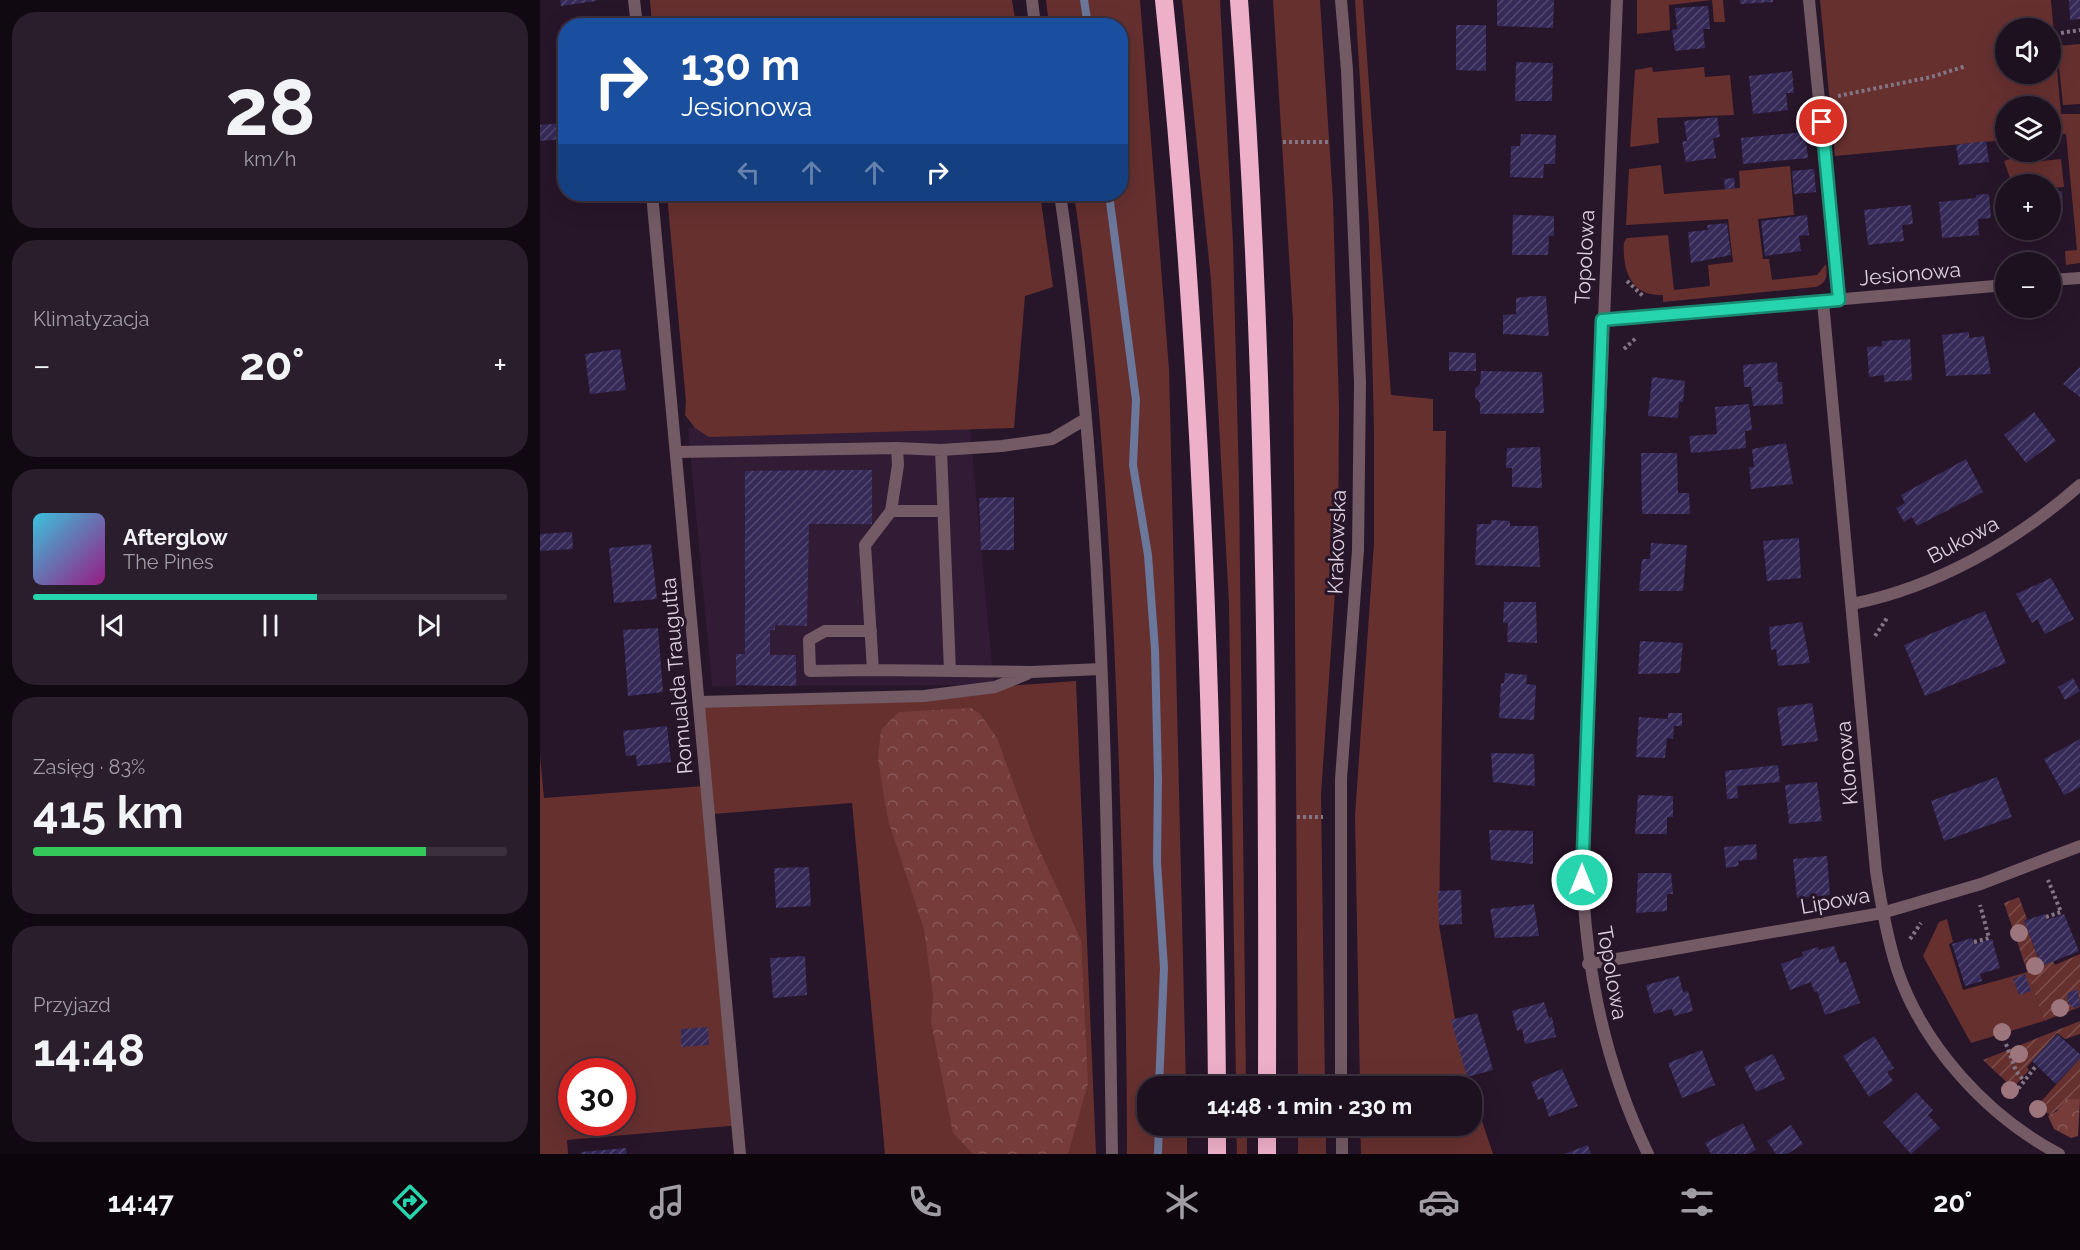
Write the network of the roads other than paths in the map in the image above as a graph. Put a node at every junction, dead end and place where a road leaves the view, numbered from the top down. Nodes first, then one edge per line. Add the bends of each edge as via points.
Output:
1 (634, 0) edge
2 (1032, 0) edge
3 (1164, 0) edge
4 (1239, 0) edge
5 (1341, 0) edge
6 (1617, 0) edge
7 (1809, 0) edge
8 (636, 18) edge
9 (1034, 18) edge
10 (653, 201) edge
11 (1061, 201) edge
12 (2080, 278) edge
13 (2061, 279) edge
14 (1995, 286) edge
15 (1839, 300) junction
16 (1823, 302) junction
17 (1602, 320) junction
18 (1084, 420) junction
19 (897, 448) junction
20 (941, 450) junction
21 (676, 452) junction
22 (2080, 485) edge
23 (891, 511) junction
24 (944, 511) junction
25 (1852, 604) junction
26 (871, 632) junction
27 (1101, 669) junction
28 (873, 670) junction
29 (950, 671) junction
30 (1031, 672) junction
31 (699, 702) junction
32 (2080, 846) edge
33 (1882, 913) junction
34 (1588, 964) junction
35 (1217, 1076) edge
36 (1267, 1076) edge
37 (1341, 1076) edge
38 (1217, 1136) edge
39 (1267, 1136) edge
40 (1342, 1136) edge
41 (740, 1154) edge
42 (1112, 1154) edge
43 (1217, 1154) edge
44 (1267, 1154) edge
45 (1342, 1154) edge
46 (1648, 1154) edge
47 (2059, 1154) edge

1 - 8 street
2 - 9 street
3 - 35 highway via 1189,272 1202,497
4 - 36 highway via 1263,469 1268,741
5 - 37 street, Krakowska via 1349,93 1360,382 1358,550 1341,779
6 - 17 street, Topolowa
7 - 15 street
10 - 21 street, Romualda Traugutta
11 - 18 street
12 - 13 street
14 - 15 street, Jesionowa
15 - 16 street, Jesionowa
16 - 17 street, Jesionowa
16 - 25 street, Klonowa
17 - 34 street, Topolowa via 1582,860
18 - 20 street via 1052,439
18 - 27 street
19 - 20 street
19 - 21 street
19 - 23 street
20 - 24 street
21 - 31 street, Romualda Traugutta
22 - 25 street, Bukowa via 2019,533 1983,554 1899,593
23 - 24 street
23 - 26 street via 865,545
24 - 29 street
25 - 33 street, Klonowa
26 - 28 street
26 - 28 street via 825,631 809,640 810,671
27 - 30 street
27 - 42 street
28 - 29 street
29 - 30 street
30 - 31 street via 995,687 966,692
31 - 41 street, Romualda Traugutta
32 - 33 street, Lipowa via 1981,884
33 - 34 street, Lipowa
33 - 47 street, Klonowa via 1910,998 1947,1061 1994,1107 2035,1141
34 - 46 street, Topolowa via 1618,1084
38 - 43 highway
39 - 44 highway
40 - 45 street

